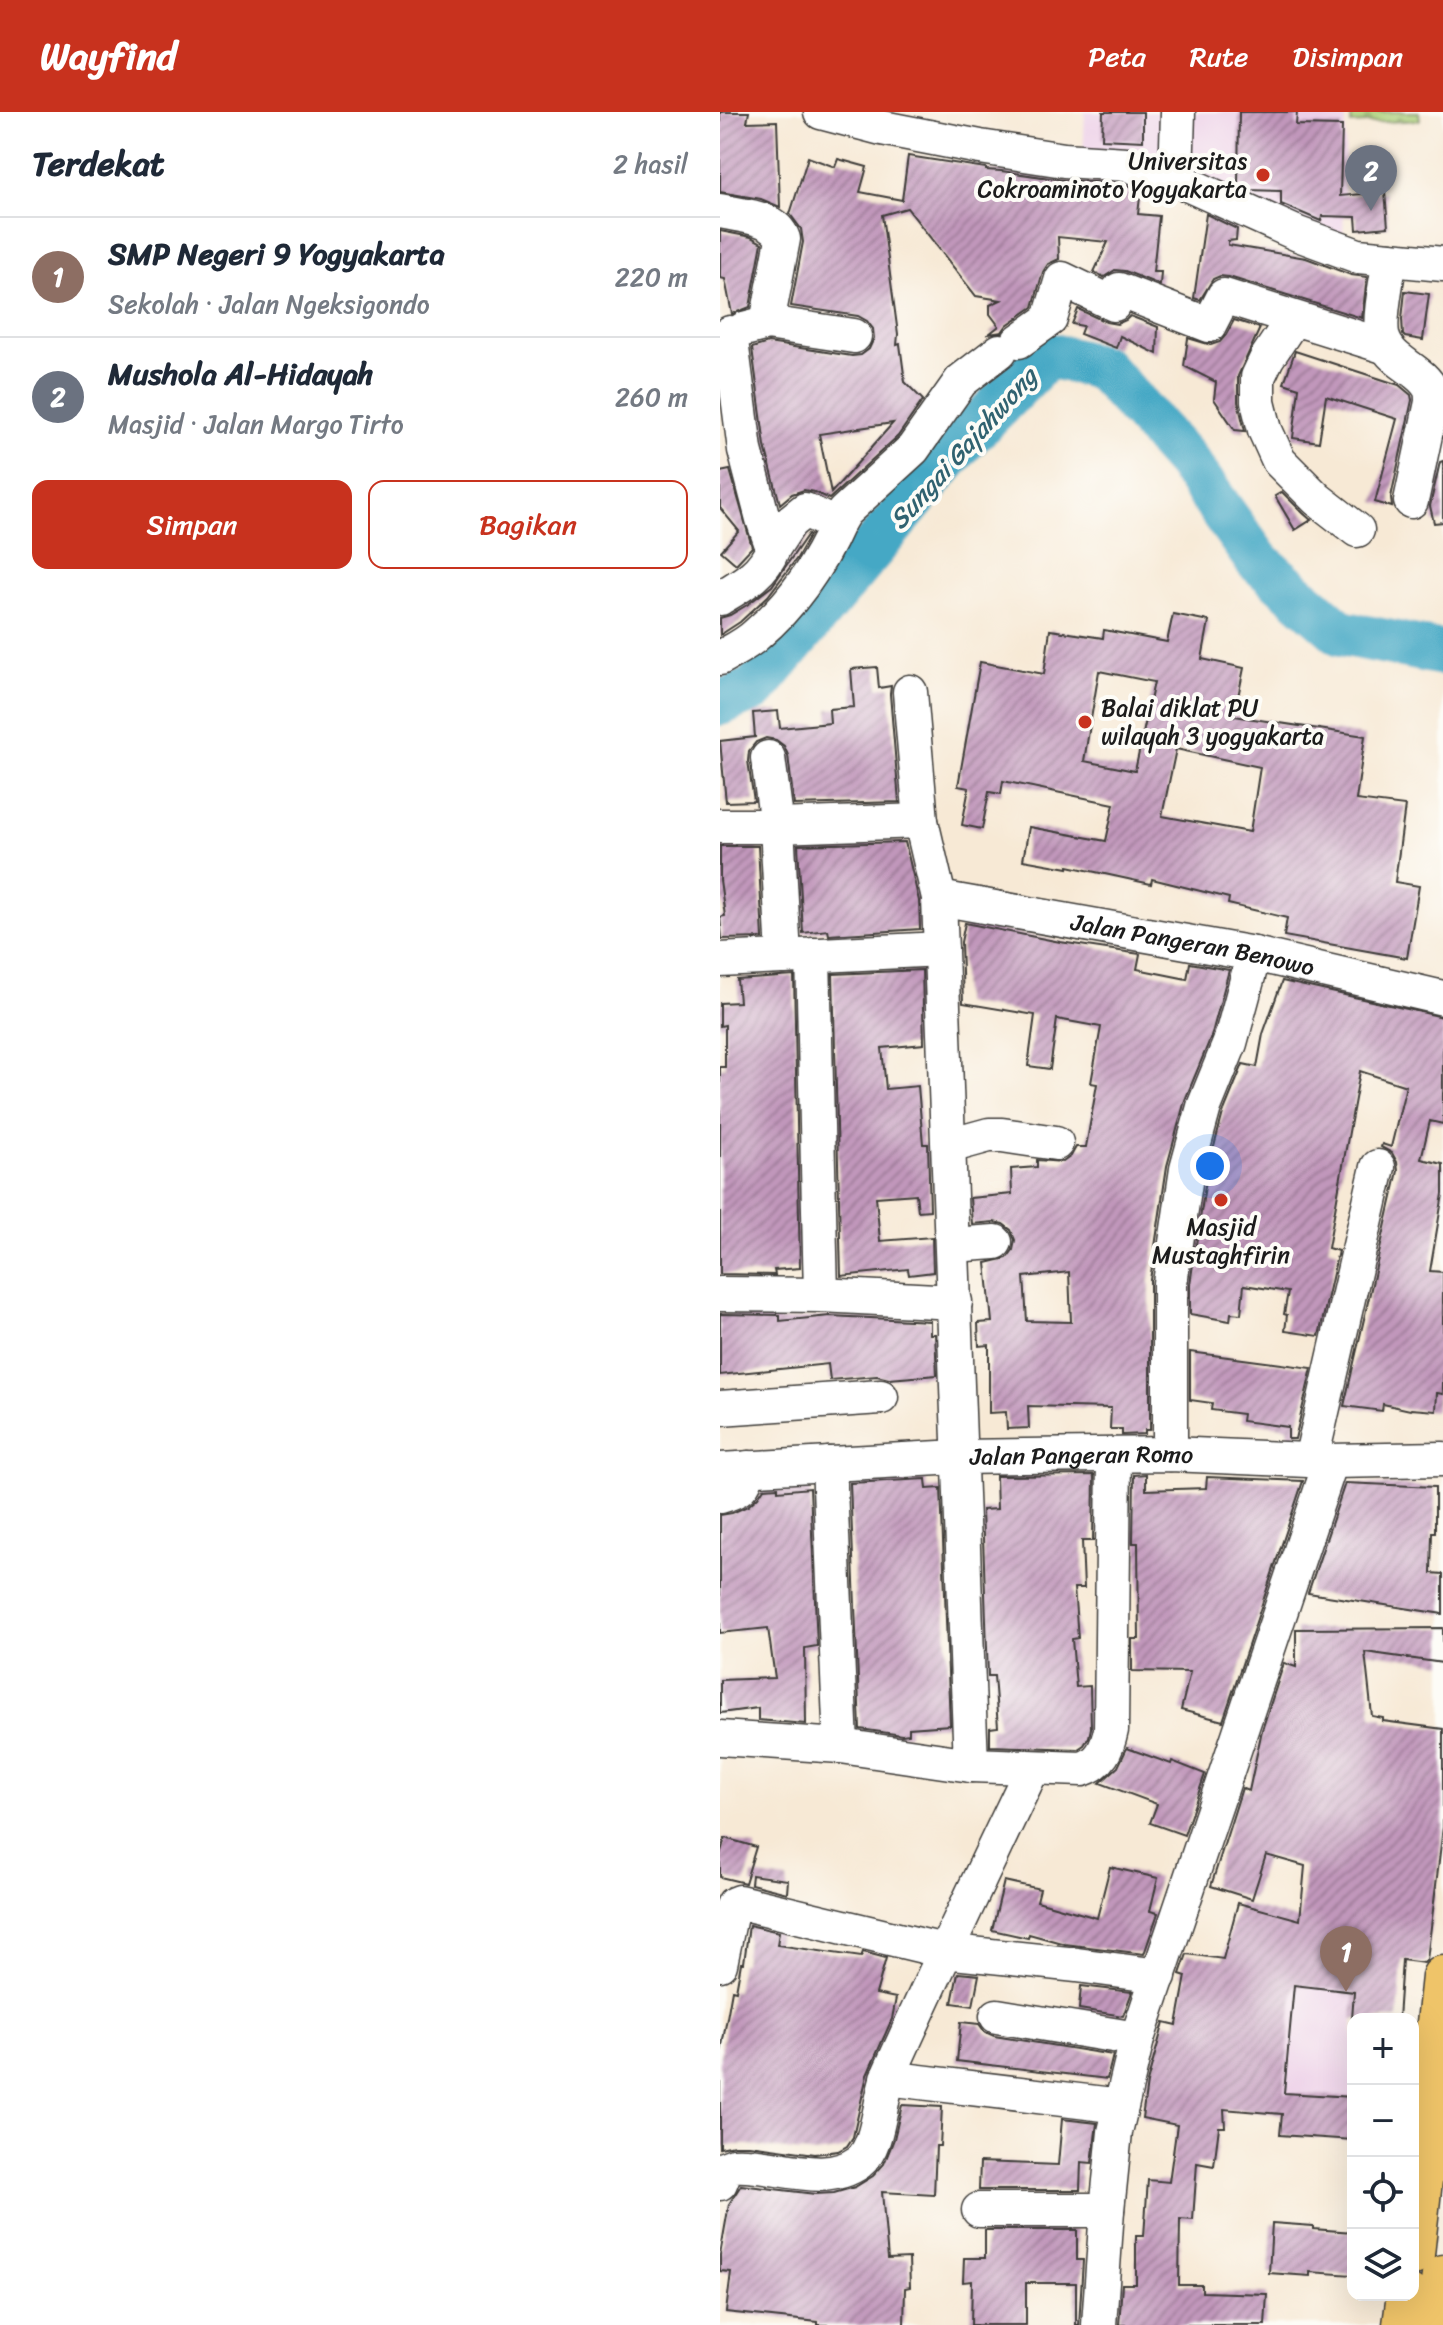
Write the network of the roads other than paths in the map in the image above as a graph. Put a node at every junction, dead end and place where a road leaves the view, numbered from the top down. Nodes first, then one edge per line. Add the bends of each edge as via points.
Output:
1 (821, 112) edge
2 (1178, 112) edge
3 (1176, 179) junction
4 (720, 211) edge
5 (1390, 259) junction
6 (1443, 264) edge
7 (1293, 319) junction
8 (767, 323) junction
9 (725, 334) edge
10 (854, 336) dead end
11 (1387, 347) junction
12 (1411, 501) dead end
13 (838, 522) junction
14 (1357, 530) dead end
15 (773, 548) junction
16 (720, 598) edge
17 (720, 658) edge
18 (910, 692) dead end
19 (768, 758) dead end
20 (921, 821) junction
21 (720, 826) edge
22 (777, 826) junction
23 (939, 898) junction
24 (941, 949) junction
25 (1254, 954) junction
26 (799, 956) junction
27 (720, 960) edge
28 (1443, 998) edge
29 (1056, 1143) dead end
30 (949, 1146) junction
31 (1378, 1167) dead end
32 (995, 1242) dead end
33 (953, 1245) junction
34 (720, 1294) edge
35 (821, 1295) junction
36 (955, 1302) junction
37 (881, 1397) dead end
38 (720, 1408) edge
39 (1170, 1454) junction
40 (1114, 1455) junction
41 (958, 1457) junction
42 (1443, 1459) edge
43 (1321, 1460) junction
44 (829, 1464) junction
45 (734, 1469) edge
46 (720, 1496) edge
47 (720, 1738) edge
48 (841, 1746) junction
49 (971, 1765) junction
50 (1032, 1769) junction
51 (944, 1951) junction
52 (720, 1964) edge
53 (1159, 1976) junction
54 (1443, 1977) edge
55 (997, 2016) dead end
56 (1137, 2039) junction
57 (887, 2078) junction
58 (1121, 2106) junction
59 (720, 2183) edge
60 (979, 2210) dead end
61 (1107, 2210) junction
62 (1416, 2229) edge
63 (1443, 2276) edge
64 (1407, 2301) edge
65 (1099, 2325) edge
66 (1404, 2325) edge
67 (1436, 2325) edge

1 - 3 street via 980,147 1126,164
2 - 3 street
3 - 5 street via 1298,234 1358,256
4 - 8 street via 768,222 780,230 783,239
5 - 6 street
5 - 11 street via 1382,335
7 - 11 street
7 - 13 street via 1224,296 1209,325 1119,290 1114,304 1062,279 1050,319 961,381 913,449
7 - 14 street via 1258,377 1265,430 1279,461
8 - 9 street
8 - 10 street
9 - 15 street via 745,450
11 - 12 street via 1430,389 1432,402
13 - 15 street via 805,510
13 - 17 street via 824,554 794,597 756,636
15 - 16 street via 767,563
18 - 20 street
19 - 22 street
20 - 22 street
20 - 23 street
21 - 22 street
22 - 26 street
23 - 24 street
23 - 25 street, Jalan Pangeran Benowo
24 - 26 street
24 - 30 street
25 - 28 street, Jalan Pangeran Benowo
25 - 39 street via 1187,1169 1170,1283
26 - 27 street
26 - 35 street
29 - 30 street via 989,1135
30 - 33 street
31 - 43 street
32 - 33 street
33 - 36 street
34 - 35 street
35 - 36 street
36 - 41 street
37 - 38 street
39 - 40 street, Jalan Pangeran Romo
39 - 43 street, Jalan Pangeran Romo
40 - 41 street, Jalan Pangeran Romo
40 - 50 street via 1108,1743 1094,1765
41 - 44 street, Jalan Pangeran Romo
41 - 49 street
42 - 43 street, Jalan Pangeran Romo
43 - 53 street
44 - 45 street, Jalan Pangeran Romo
44 - 48 street
45 - 46 street via 747,1479
47 - 48 street
48 - 49 street
49 - 50 street
50 - 51 street
51 - 52 street via 739,1902 731,1911
51 - 53 street
51 - 57 street
53 - 56 street
54 - 62 main road
55 - 56 street
56 - 58 street
57 - 58 street
57 - 59 street via 872,2143 848,2168 831,2173 734,2165 726,2168
58 - 61 street
60 - 61 street
61 - 65 street
63 - 67 main road
64 - 66 main road

